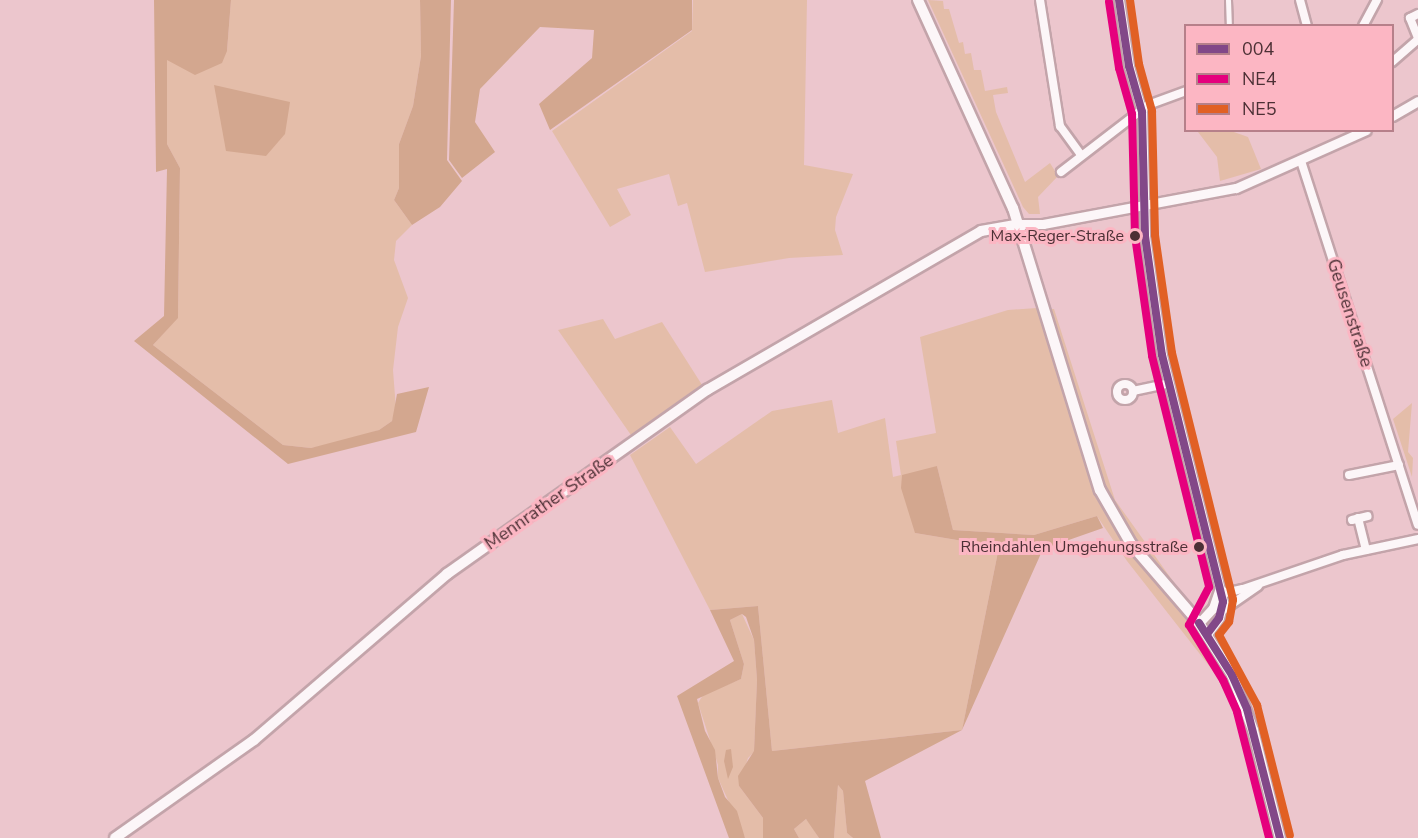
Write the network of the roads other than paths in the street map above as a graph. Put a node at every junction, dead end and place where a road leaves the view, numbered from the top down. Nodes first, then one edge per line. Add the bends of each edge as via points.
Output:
1 (918, 0) edge
2 (1040, 0) edge
3 (1119, 0) edge
4 (1228, 0) edge
5 (1300, 0) edge
6 (1377, 0) edge
7 (1418, 14) edge
8 (1229, 24) edge
9 (1306, 24) edge
10 (1364, 24) edge
11 (1418, 38) edge
12 (1394, 60) edge
13 (1184, 91) edge
14 (1418, 101) edge
15 (1142, 112) junction
16 (1394, 115) edge
17 (1361, 132) edge
18 (1080, 154) junction
19 (1301, 161) junction
20 (1061, 172) dead end
21 (1144, 202) junction
22 (1019, 224) junction
23 (1167, 384) junction
24 (1133, 391) dead end
25 (1399, 465) junction
26 (1349, 475) dead end
27 (1368, 516) dead end
28 (1418, 525) edge
29 (1418, 539) edge
30 (1366, 550) junction
31 (1261, 583) junction
32 (1220, 588) junction
33 (1222, 611) junction
34 (1199, 623) junction
35 (1207, 634) junction
36 (115, 838) edge
37 (1280, 838) edge

1 - 22 main road
2 - 18 street via 1060,126
3 - 15 street via 1129,66
4 - 8 street
5 - 9 street
6 - 10 street
7 - 11 street via 1410,18
11 - 12 street
13 - 15 street via 1155,101
14 - 16 street
15 - 18 street
15 - 21 street
17 - 19 street
18 - 20 street
19 - 21 street via 1236,188
19 - 25 street, Geusenstraße
21 - 22 street via 1042,224
21 - 23 street via 1146,246
22 - 34 main road via 1100,490 1131,544
22 - 36 main road, Mennrather Straße via 981,231 707,390 447,574 254,740
23 - 24 street
23 - 32 street
25 - 26 street
25 - 28 street, Geusenstraße
27 - 30 street via 1355,519
29 - 30 street
30 - 31 street
31 - 32 street via 1225,593
31 - 33 street
32 - 33 street
32 - 34 street via 1213,608
33 - 35 street
34 - 35 main road
35 - 37 main road via 1247,709

